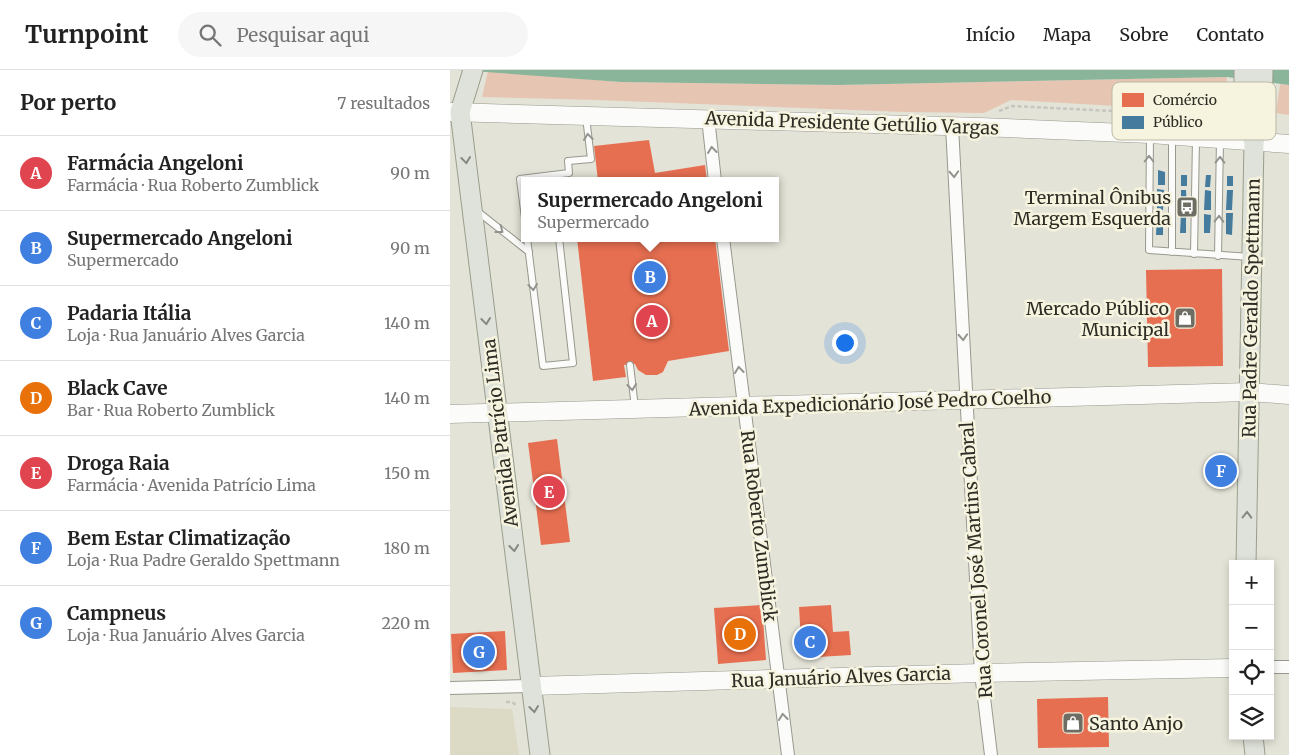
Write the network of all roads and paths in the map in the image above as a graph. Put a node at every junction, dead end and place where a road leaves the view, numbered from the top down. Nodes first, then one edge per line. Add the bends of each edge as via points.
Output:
1 (473, 70) edge
2 (458, 107) edge
3 (586, 115) junction
4 (708, 118) junction
5 (952, 126) junction
6 (1112, 132) edge
7 (1150, 140) edge
8 (1172, 140) edge
9 (1196, 140) edge
10 (1220, 140) edge
11 (1231, 140) edge
12 (1254, 142) junction
13 (1289, 144) edge
14 (555, 177) edge
15 (715, 177) edge
16 (472, 207) junction
17 (528, 242) edge
18 (559, 242) edge
19 (724, 242) edge
20 (529, 252) junction
21 (1172, 252) junction
22 (1194, 254) junction
23 (1218, 256) junction
24 (1252, 257) junction
25 (630, 365) dead end
26 (1249, 392) junction
27 (1289, 396) edge
28 (967, 401) junction
29 (744, 406) junction
30 (635, 410) junction
31 (497, 413) junction
32 (450, 414) edge
33 (1246, 560) edge
34 (1274, 667) edge
35 (1289, 667) edge
36 (1229, 668) edge
37 (981, 673) junction
38 (779, 679) junction
39 (531, 686) junction
40 (450, 688) edge
41 (1253, 740) edge
42 (540, 755) edge
43 (788, 755) edge
44 (991, 755) edge
45 (1255, 755) edge

1 - 2 main road
2 - 3 street, Avenida Presidente Getúlio Vargas
2 -> 16 main road, Avenida Patrício Lima
3 - 4 street, Avenida Presidente Getúlio Vargas
14 -> 3 lane via 569,173 568,160 591,159
4 - 5 street, Avenida Presidente Getúlio Vargas
15 -> 4 street
5 - 6 street, Avenida Presidente Getúlio Vargas
5 -> 28 street, Rua Coronel José Martins Cabral
21 -> 7 lane via 1149,250
8 - 21 lane
9 - 22 lane
23 -> 10 lane
11 - 12 street, Avenida Presidente Getúlio Vargas
12 - 13 street, Avenida Presidente Getúlio Vargas
12 - 24 main road, Rua Padre Geraldo Spettmann
16 -> 20 lane
16 -> 31 main road, Avenida Patrício Lima
17 - 20 lane
20 -> 18 lane via 542,366 574,363
29 -> 19 street, Rua Roberto Zumblick
21 - 22 lane
22 - 23 lane
23 - 24 lane
24 - 26 main road, Rua Padre Geraldo Spettmann
25 -> 30 lane
26 - 27 street, Avenida Expedicionário José Pedro Coelho
26 - 28 street, Avenida Expedicionário José Pedro Coelho
33 -> 26 main road, Rua Padre Geraldo Spettmann
28 - 29 street, Avenida Expedicionário José Pedro Coelho
28 - 37 street, Rua Coronel José Martins Cabral
29 - 30 street, Avenida Expedicionário José Pedro Coelho
29 - 38 street, Rua Roberto Zumblick
30 - 31 street, Avenida Expedicionário José Pedro Coelho
31 - 32 street, Avenida Expedicionário José Pedro Coelho
31 -> 39 main road, Avenida Patrício Lima
34 - 35 street
36 - 37 street, Rua Januário Alves Garcia
37 - 38 street, Rua Januário Alves Garcia
37 - 44 street, Rua Coronel José Martins Cabral
38 - 39 street, Rua Januário Alves Garcia
43 -> 38 street, Rua Roberto Zumblick
39 - 40 street, Rua Januário Alves Garcia
39 -> 42 main road, Avenida Patrício Lima
41 - 45 main road

